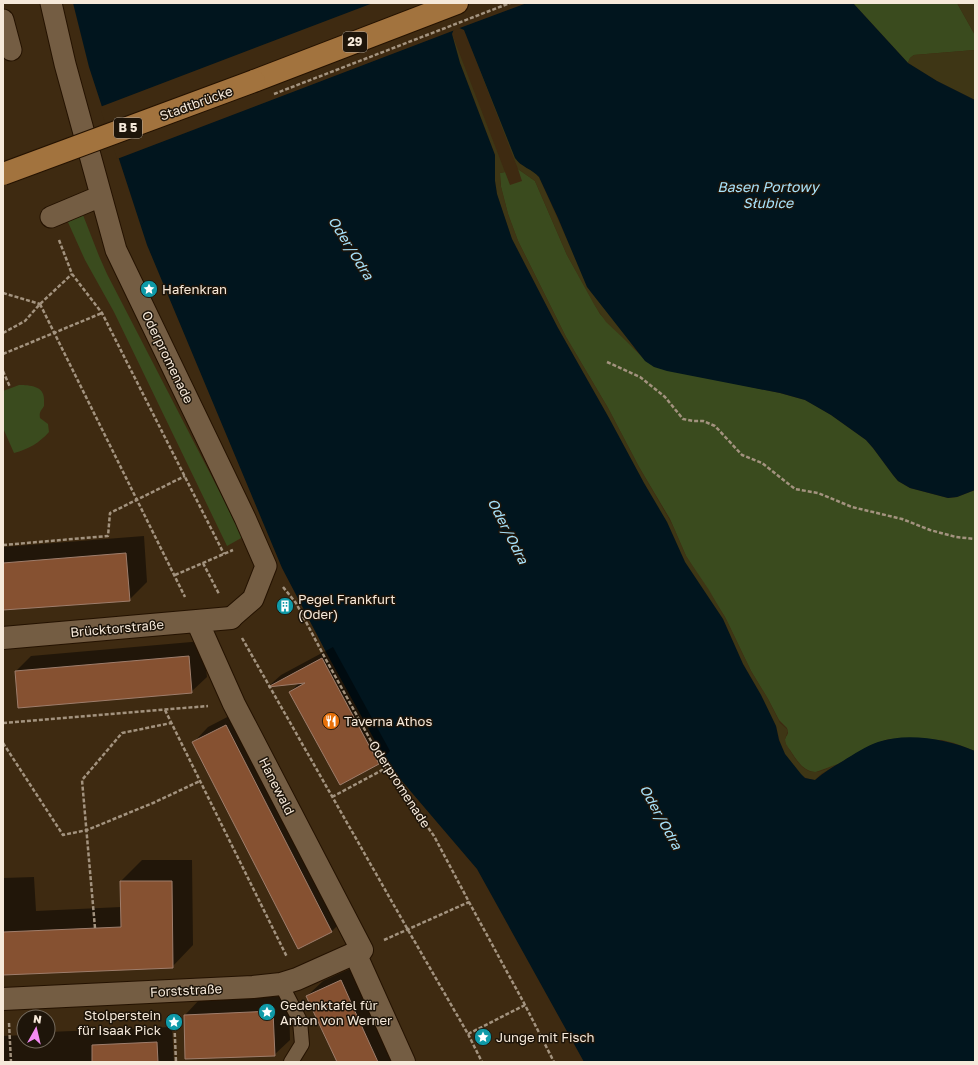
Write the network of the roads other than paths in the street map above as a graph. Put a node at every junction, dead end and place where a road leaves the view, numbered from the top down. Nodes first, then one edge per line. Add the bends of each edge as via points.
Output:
1 (52, 3) edge
2 (457, 3) edge
3 (3, 20) edge
4 (11, 50) dead end
5 (254, 81) joint
6 (3, 174) edge
7 (102, 196) junction
8 (51, 216) road end
9 (231, 618) joint
10 (197, 621) junction
11 (3, 638) edge
12 (358, 952) junction
13 (289, 982) junction
14 (5, 999) edge
15 (292, 1062) edge
16 (404, 1062) edge

1 - 7 street, Oderpromenade via 65,64
2 - 5 main road, 29
3 - 4 street
5 - 6 main road, Stadtbrücke / B 5, bridge
7 - 8 street
7 - 9 street, Oderpromenade via 116,250 266,566 252,600
9 - 10 street, Brücktorstraße
10 - 11 street, Brücktorstraße
10 - 12 street, Hanewald via 234,704
12 - 13 street, Forststraße
12 - 16 street, Hanewald
13 - 14 street, Forststraße
13 - 15 lane via 300,1021 302,1044

